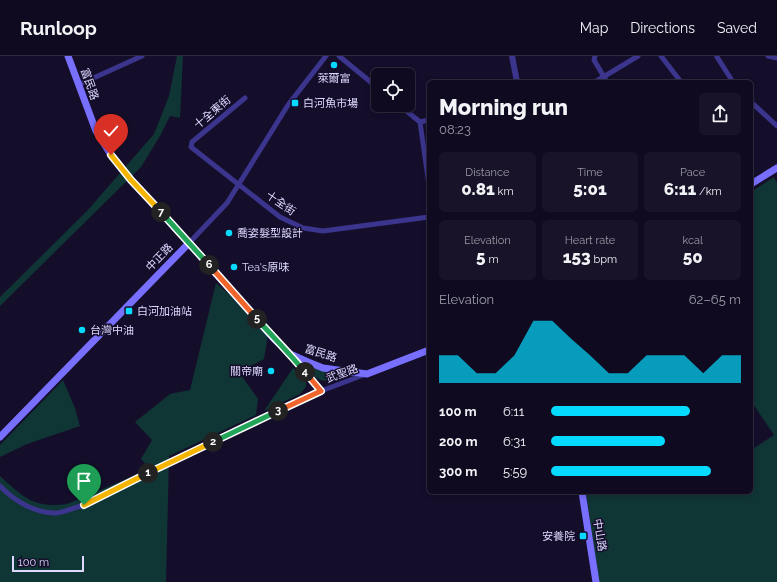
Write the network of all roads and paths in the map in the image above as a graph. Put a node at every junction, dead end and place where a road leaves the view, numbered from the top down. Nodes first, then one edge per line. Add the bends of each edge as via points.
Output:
1 (68, 56) edge
2 (142, 56) edge
3 (326, 56) edge
4 (339, 56) edge
5 (512, 56) edge
6 (595, 56) edge
7 (638, 56) edge
8 (661, 56) edge
9 (768, 56) edge
10 (717, 57) edge
11 (777, 58) edge
12 (604, 77) junction
13 (517, 80) edge
14 (599, 80) edge
15 (606, 80) edge
16 (679, 80) edge
17 (732, 80) edge
18 (371, 82) edge
19 (78, 85) junction
20 (245, 98) dead end
21 (753, 104) edge
22 (408, 112) edge
23 (427, 120) edge
24 (420, 122) junction
25 (777, 126) edge
26 (192, 142) joint
27 (777, 168) edge
28 (427, 171) edge
29 (753, 183) edge
30 (239, 184) junction
31 (427, 218) edge
32 (189, 243) junction
33 (427, 351) edge
34 (290, 354) junction
35 (367, 374) junction
36 (321, 391) junction
37 (0, 437) edge
38 (0, 486) edge
39 (582, 494) edge
40 (596, 582) edge

1 - 19 main road, 富民路
2 - 19 street
3 - 30 street, 中正路 via 288,105
4 - 18 street
5 - 13 street
6 - 12 street via 594,60
7 - 12 street
8 - 16 street
9 - 11 street
10 - 17 street
12 - 14 street
12 - 15 street
19 - 32 main road, 富民路 via 96,131 111,155
20 - 26 street, 十全東街
21 - 25 street
22 - 24 street
23 - 24 street
24 - 28 street
26 - 30 street, 十全街 via 191,147
27 - 29 main road
30 - 31 street, 十全街 via 280,217 310,229 323,231
30 - 32 street, 中正路 via 227,203
32 - 34 main road, 富民路
32 - 37 main road, 中正路
33 - 35 main road, 富民路
34 - 35 main road, 富民路 via 323,368
34 - 36 street
35 - 36 street, 武聖路
36 - 38 street, 武聖路 via 84,505 54,513 26,507
39 - 40 main road, 中山路

